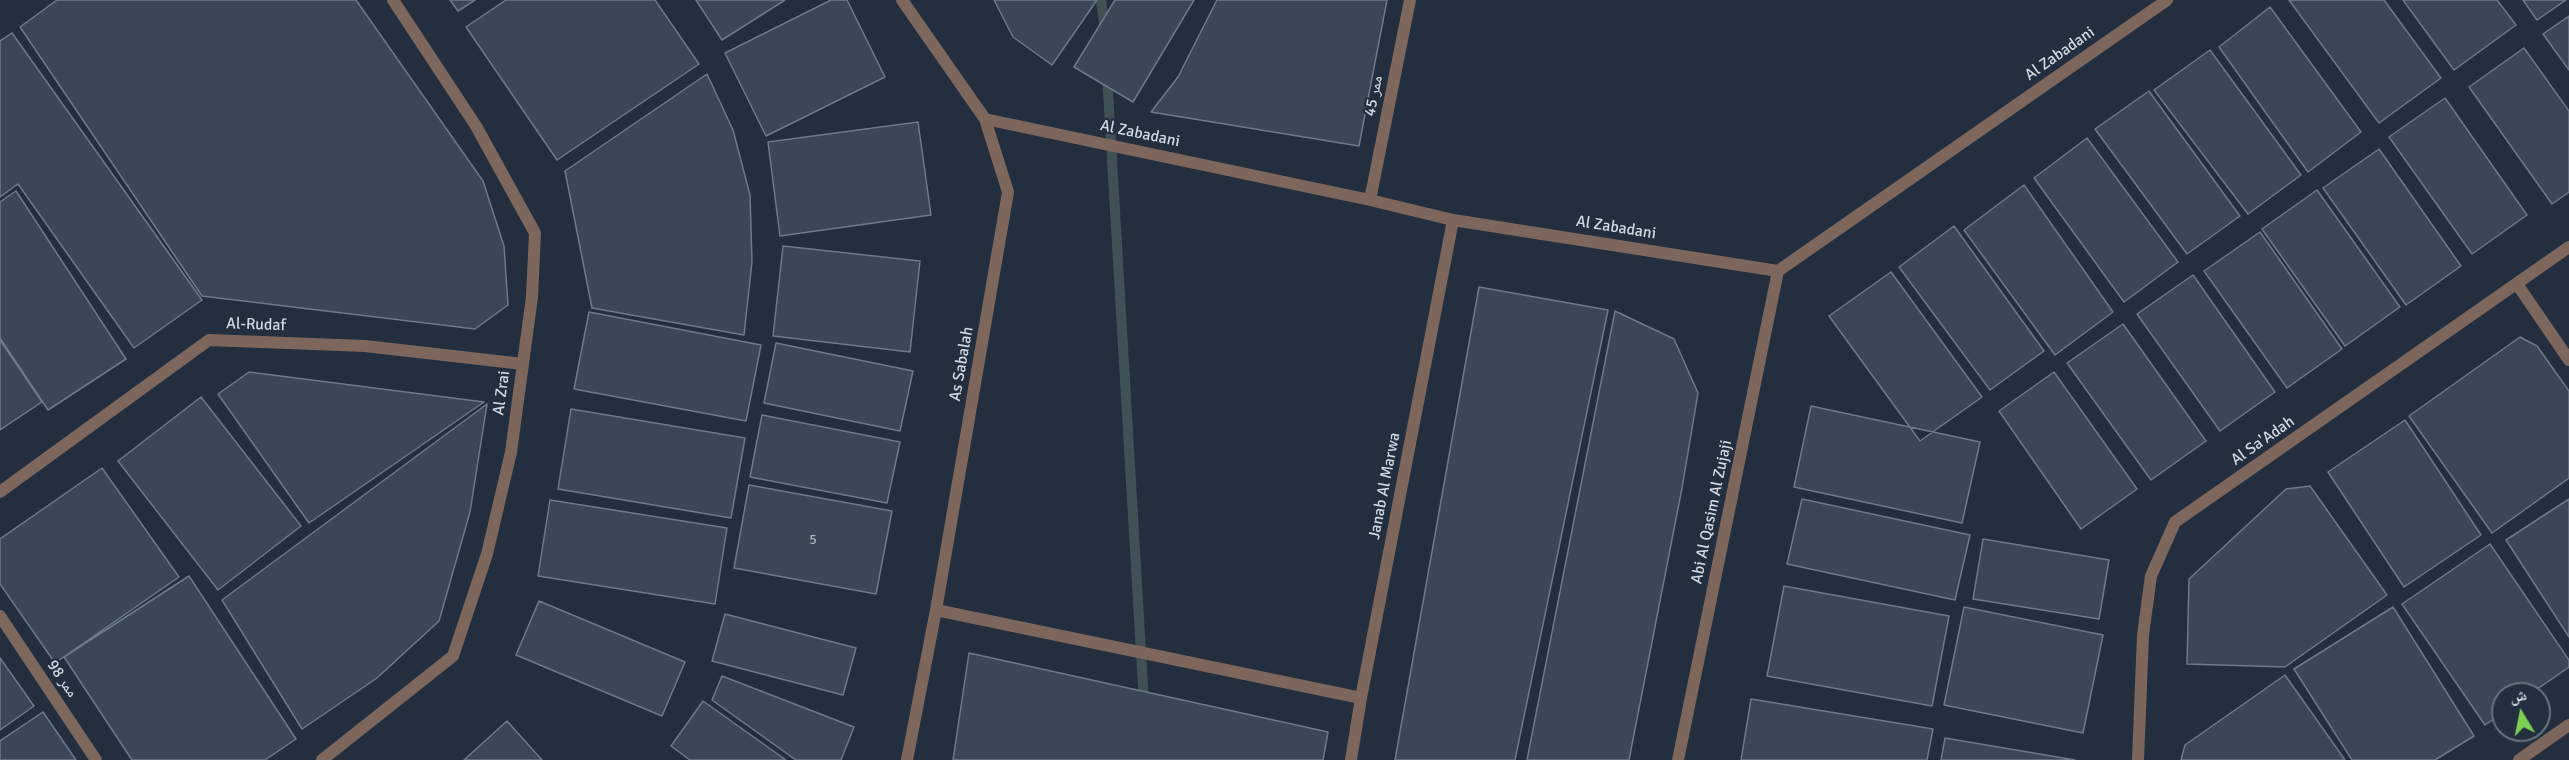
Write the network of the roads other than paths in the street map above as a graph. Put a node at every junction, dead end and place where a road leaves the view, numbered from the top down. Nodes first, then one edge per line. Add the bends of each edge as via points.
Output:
1 (393, 0) edge
2 (902, 0) edge
3 (1410, 0) edge
4 (2167, 0) edge
5 (985, 119) junction
6 (1370, 200) junction
7 (1453, 220) junction
8 (2569, 247) edge
9 (1778, 271) junction
10 (2517, 284) junction
11 (2569, 360) edge
12 (523, 364) junction
13 (0, 492) edge
14 (936, 610) junction
15 (0, 616) edge
16 (1361, 698) junction
17 (2569, 725) edge
18 (96, 760) edge
19 (322, 760) edge
20 (907, 760) edge
21 (1351, 760) edge
22 (1678, 760) edge
23 (2138, 760) edge
24 (2519, 760) edge

1 - 12 street, Al Zrai via 476,126 535,234
2 - 5 street, As Sabalah
3 - 6 street, ممر 45
4 - 9 street, Al Zabadani
5 - 6 street, Al Zabadani
5 - 14 street, As Sabalah via 1008,192
6 - 7 street, Al Zabadani
7 - 9 street, Al Zabadani
7 - 16 street, Janab Al Marwa
8 - 10 street, Al Sa'Adah
9 - 22 street, Abi Al Qasim Al Zujaji
10 - 11 street
10 - 23 street, Al Sa'Adah via 2175,522 2151,576 2143,635
12 - 13 street, Al-Rudaf via 365,346 209,340
12 - 19 street, Al Zrai via 511,452 487,554 453,656
14 - 16 street
14 - 20 street, As Sabalah
15 - 18 street, ممر 98
16 - 21 street, Janab Al Marwa
17 - 24 street

